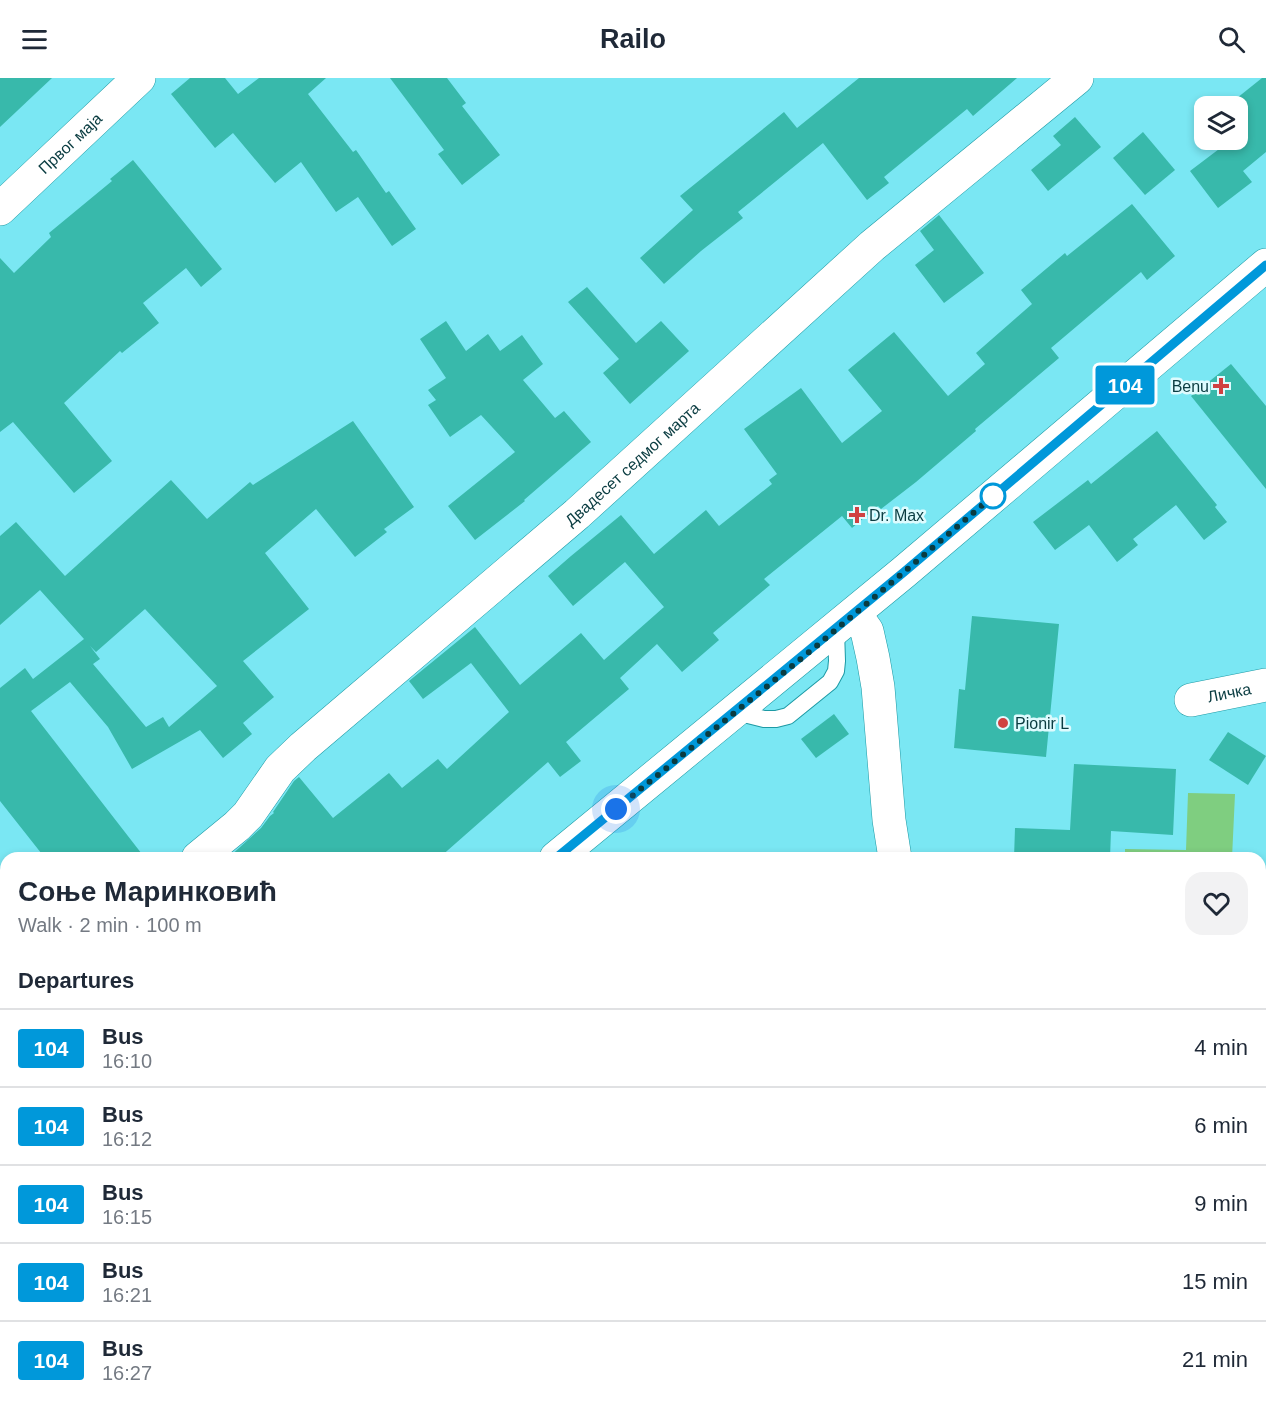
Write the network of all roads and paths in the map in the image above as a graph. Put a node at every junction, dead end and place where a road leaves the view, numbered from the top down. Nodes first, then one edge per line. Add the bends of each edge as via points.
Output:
1 (139, 78) edge
2 (1077, 78) edge
3 (0, 209) edge
4 (1266, 265) edge
5 (845, 622) junction
6 (1266, 685) edge
7 (1191, 699) dead end
8 (205, 852) edge
9 (563, 852) edge
10 (894, 852) edge

1 - 3 street, Првог маја
2 - 8 street, Двадесет седмог марта via 872,246 578,514 303,747 280,769 248,815
4 - 5 street
5 - 9 street
5 - 10 street via 867,631 872,651
6 - 7 street, Личка

